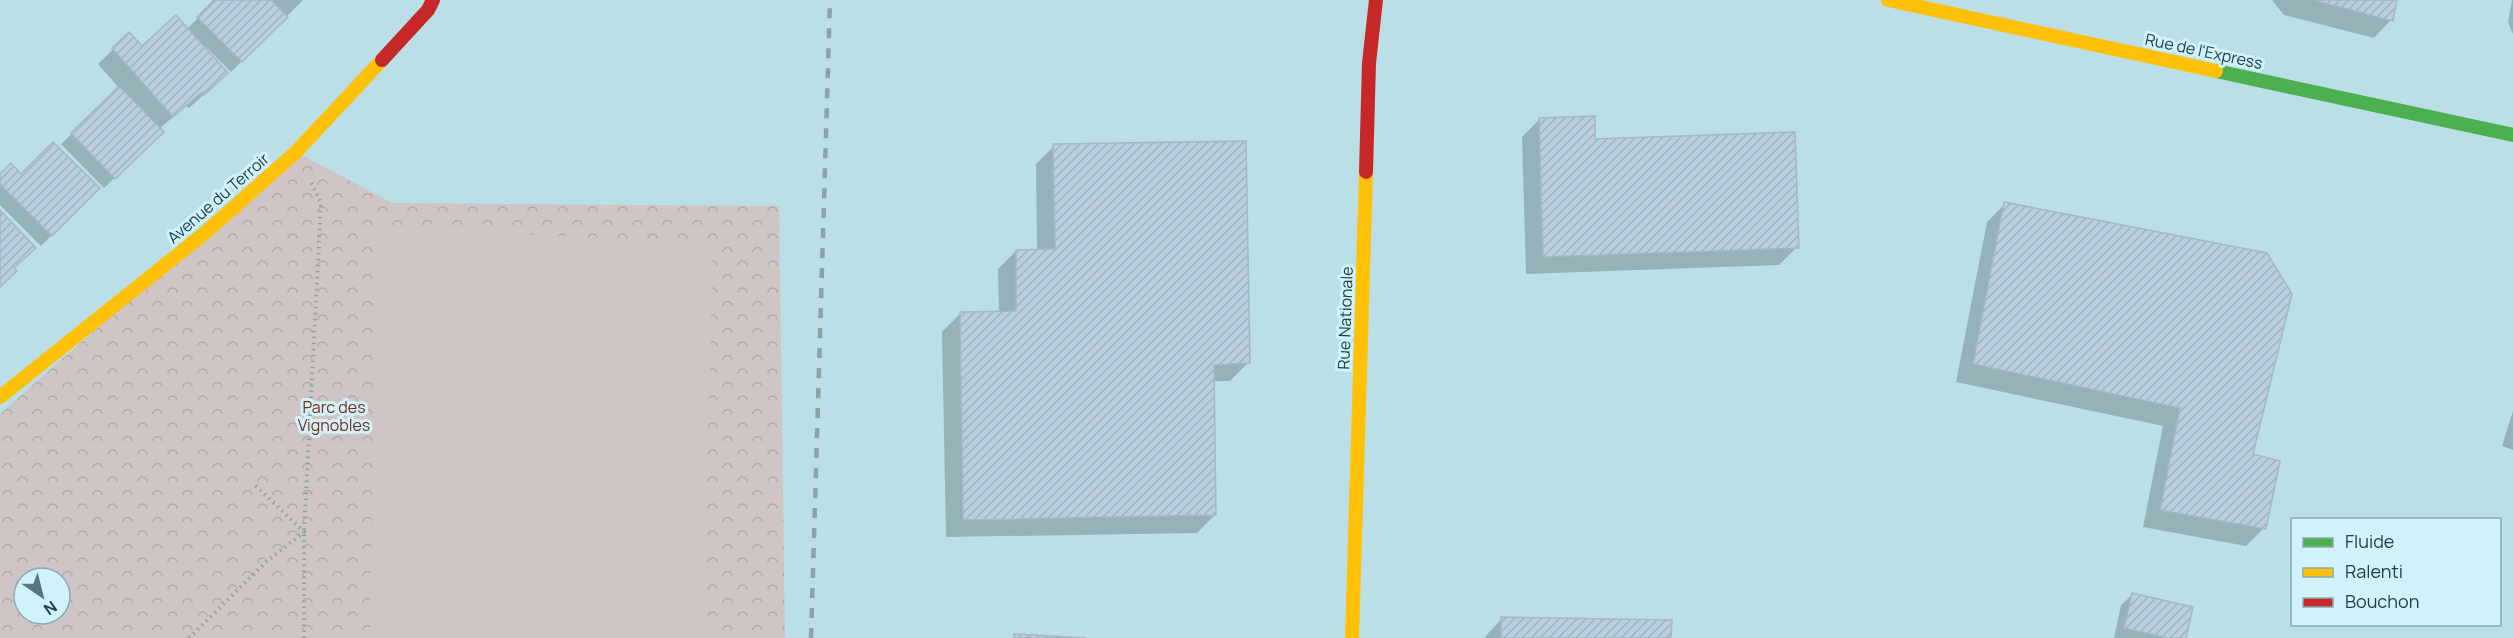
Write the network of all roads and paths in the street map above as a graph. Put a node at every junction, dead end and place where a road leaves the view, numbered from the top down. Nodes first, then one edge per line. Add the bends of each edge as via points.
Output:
1 (433, 0) edge
2 (1376, 0) edge
3 (1888, 0) edge
4 (2513, 135) edge
5 (296, 152) junction
6 (0, 397) edge
7 (254, 484) dead end
8 (304, 532) junction
9 (189, 638) edge
10 (304, 638) edge
11 (1352, 638) edge

1 - 5 street, Avenue du Terroir
2 - 11 street, Rue Nationale via 1369,63
3 - 4 street, Rue de l'Express
5 - 6 street, Avenue du Terroir via 206,232
5 - 8 path via 321,202
7 - 8 path
8 - 9 path via 266,562
8 - 10 path

